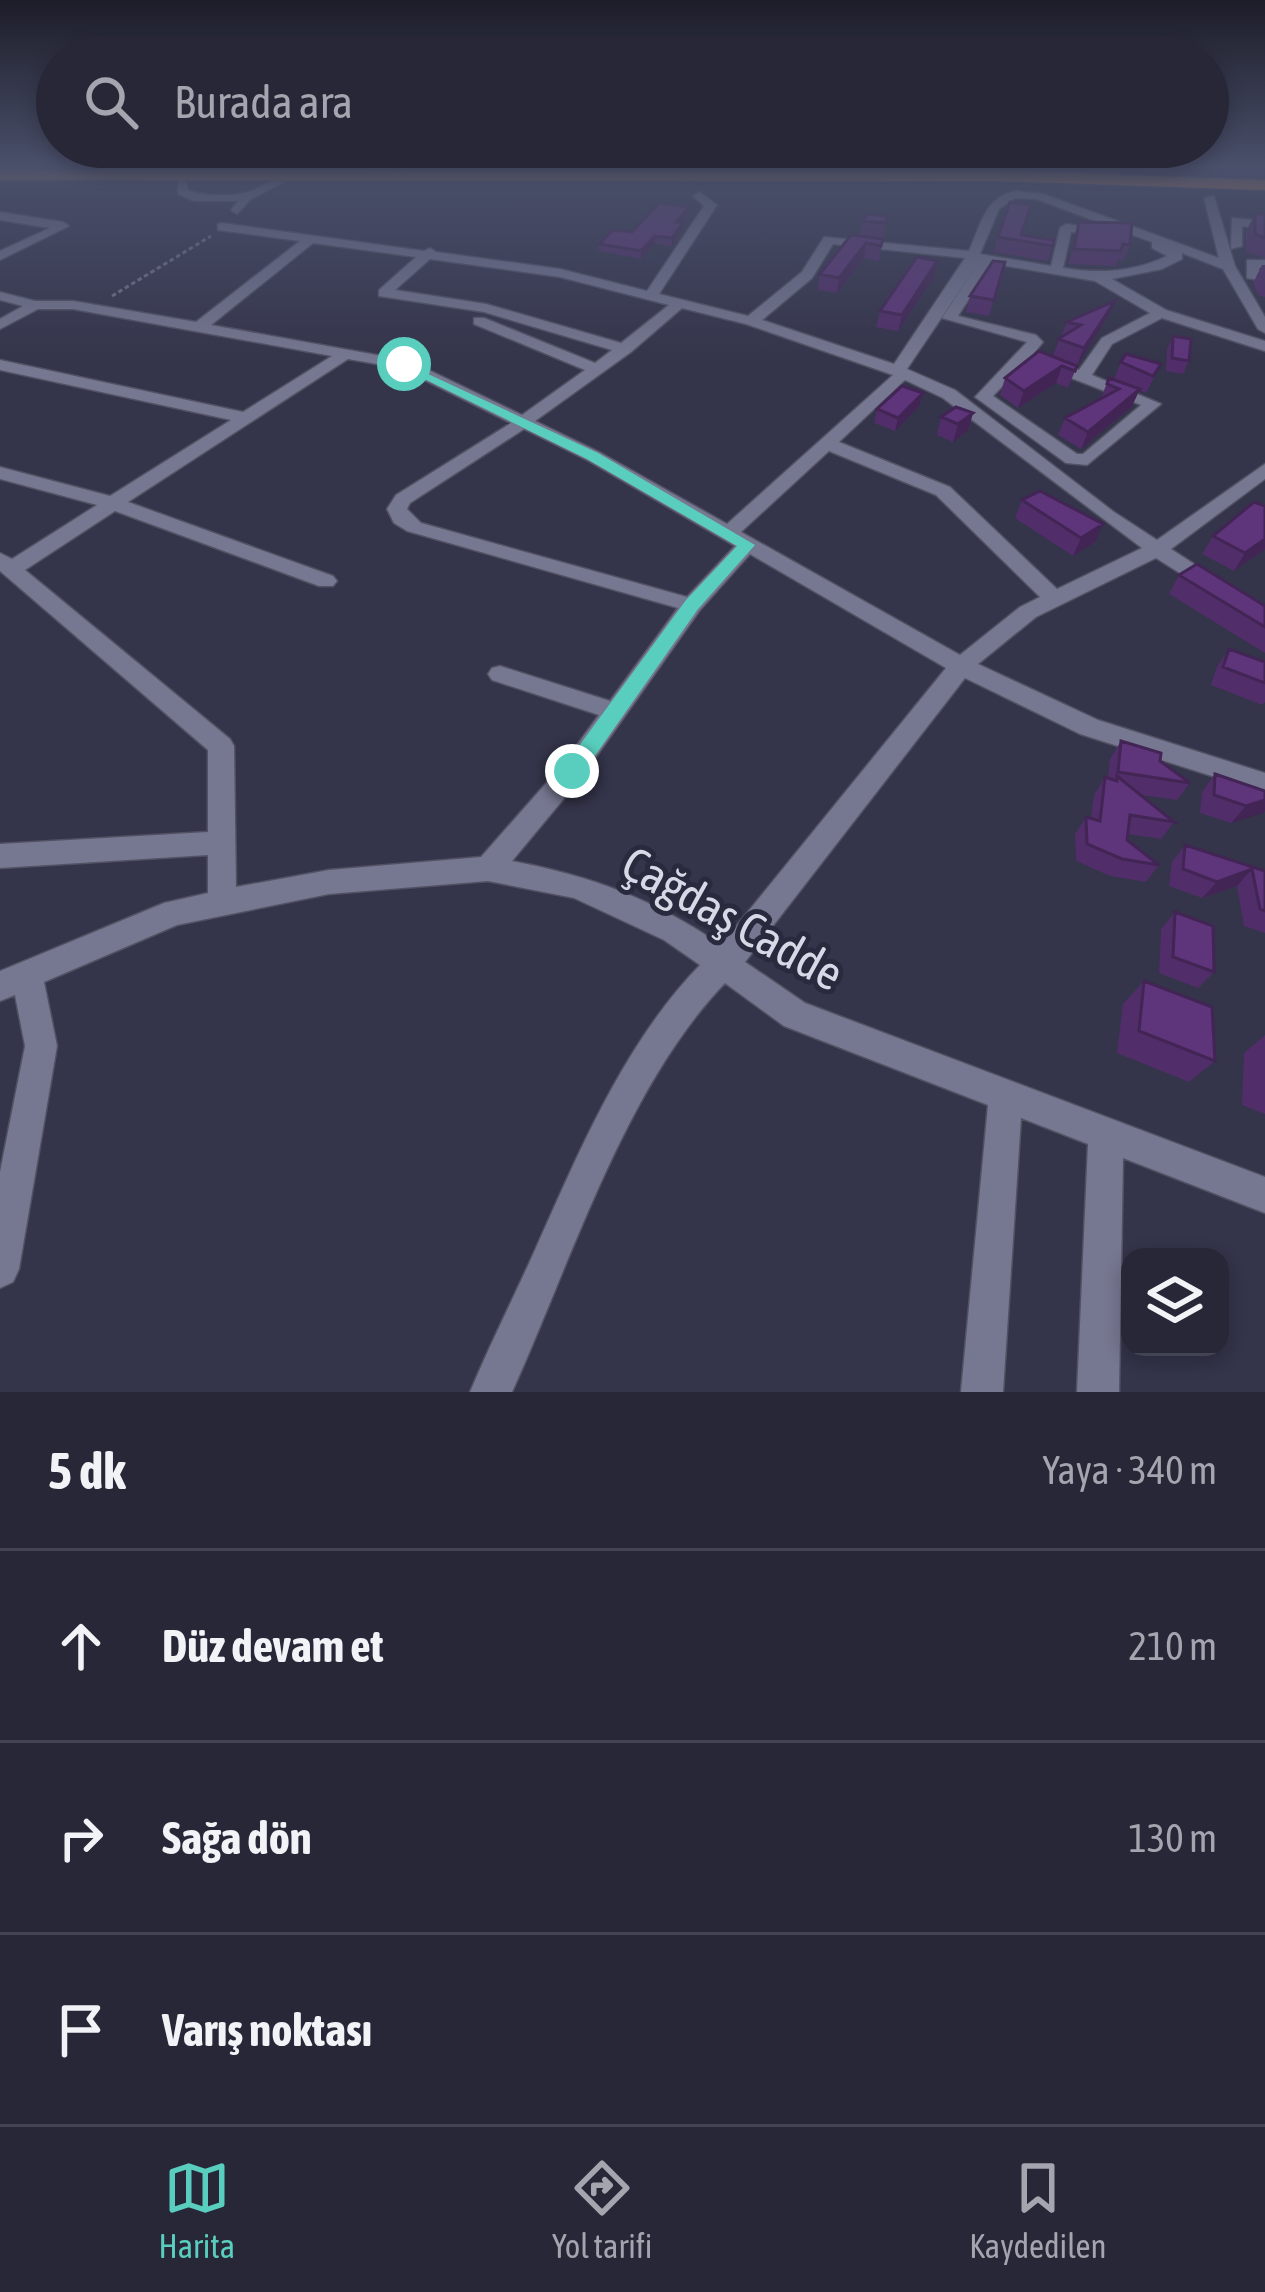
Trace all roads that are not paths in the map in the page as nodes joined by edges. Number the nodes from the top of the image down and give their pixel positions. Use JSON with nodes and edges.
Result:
{"nodes":[{"id":1,"x":48,"y":233,"type":"edge"},
{"id":2,"x":259,"y":233,"type":"edge"},
{"id":3,"x":692,"y":233,"type":"edge"},
{"id":4,"x":981,"y":233,"type":"edge"},
{"id":5,"x":1065,"y":233,"type":"edge"},
{"id":6,"x":1128,"y":233,"type":"edge"},
{"id":7,"x":1135,"y":233,"type":"edge"},
{"id":8,"x":1219,"y":233,"type":"edge"},
{"id":9,"x":1236,"y":233,"type":"edge"},
{"id":10,"x":308,"y":241,"type":"junction"},
{"id":11,"x":1236,"y":246,"type":"dead end"},
{"id":12,"x":430,"y":252,"type":"junction"},
{"id":13,"x":0,"y":256,"type":"edge"},
{"id":14,"x":973,"y":256,"type":"junction"},
{"id":15,"x":995,"y":260,"type":"junction"},
{"id":16,"x":1265,"y":264,"type":"edge"},
{"id":17,"x":1228,"y":266,"type":"junction"},
{"id":18,"x":1057,"y":268,"type":"junction"},
{"id":19,"x":1265,"y":277,"type":"edge"},
{"id":20,"x":1099,"y":278,"type":"junction"},
{"id":21,"x":652,"y":294,"type":"junction"},
{"id":22,"x":0,"y":296,"type":"edge"},
{"id":23,"x":681,"y":302,"type":"junction"},
{"id":24,"x":35,"y":305,"type":"junction"},
{"id":25,"x":1161,"y":313,"type":"junction"},
{"id":26,"x":1181,"y":320,"type":"junction"},
{"id":27,"x":479,"y":321,"type":"dead end"},
{"id":28,"x":751,"y":321,"type":"junction"},
{"id":29,"x":0,"y":325,"type":"edge"},
{"id":30,"x":199,"y":327,"type":"junction"},
{"id":31,"x":1265,"y":329,"type":"edge"},
{"id":32,"x":1265,"y":346,"type":"edge"},
{"id":33,"x":626,"y":349,"type":"junction"},
{"id":34,"x":1025,"y":355,"type":"junction"},
{"id":35,"x":342,"y":356,"type":"junction"},
{"id":36,"x":1109,"y":361,"type":"dead end"},
{"id":37,"x":0,"y":365,"type":"edge"},
{"id":38,"x":598,"y":370,"type":"junction"},
{"id":39,"x":901,"y":372,"type":"junction"},
{"id":40,"x":1084,"y":376,"type":"junction"},
{"id":41,"x":245,"y":418,"type":"junction"},
{"id":42,"x":524,"y":422,"type":"junction"},
{"id":43,"x":828,"y":444,"type":"junction"},
{"id":44,"x":1265,"y":470,"type":"edge"},
{"id":45,"x":0,"y":473,"type":"edge"},
{"id":46,"x":113,"y":503,"type":"junction"},
{"id":47,"x":737,"y":540,"type":"junction"},
{"id":48,"x":1157,"y":549,"type":"junction"},
{"id":49,"x":6,"y":565,"type":"edge"},
{"id":50,"x":326,"y":581,"type":"dead end"},
{"id":51,"x":1055,"y":600,"type":"junction"},
{"id":52,"x":692,"y":604,"type":"junction"},
{"id":53,"x":1265,"y":620,"type":"edge"},
{"id":54,"x":961,"y":666,"type":"junction"},
{"id":55,"x":500,"y":674,"type":"dead end"},
{"id":56,"x":617,"y":712,"type":"junction"},
{"id":57,"x":1265,"y":783,"type":"edge"},
{"id":58,"x":221,"y":844,"type":"junction"},
{"id":59,"x":0,"y":856,"type":"edge"},
{"id":60,"x":488,"y":869,"type":"junction"},
{"id":61,"x":222,"y":902,"type":"junction"},
{"id":62,"x":719,"y":962,"type":"junction"},
{"id":63,"x":13,"y":981,"type":"edge"},
{"id":64,"x":1006,"y":1100,"type":"junction"},
{"id":65,"x":1106,"y":1137,"type":"junction"},
{"id":66,"x":1265,"y":1196,"type":"edge"},
{"id":67,"x":0,"y":1270,"type":"edge"},
{"id":68,"x":490,"y":1392,"type":"edge"},
{"id":69,"x":982,"y":1392,"type":"edge"},
{"id":70,"x":1098,"y":1392,"type":"edge"}],
"edges":[{"from":1,"to":13,"type":"street"},
{"from":2,"to":10,"type":"street"},
{"from":3,"to":21,"type":"street"},
{"from":4,"to":14,"type":"street"},
{"from":5,"to":18,"type":"street"},
{"from":6,"to":20,"type":"street"},
{"from":7,"to":17,"type":"street"},
{"from":8,"to":17,"type":"street"},
{"from":9,"to":11,"type":"street"},
{"from":10,"to":12,"type":"street"},
{"from":10,"to":30,"type":"street"},
{"from":12,"to":21,"type":"street"},
{"from":12,"to":33,"type":"street"},
{"from":14,"to":15,"type":"street"},
{"from":14,"to":28,"type":"street"},
{"from":14,"to":39,"type":"street"},
{"from":15,"to":18,"type":"street"},
{"from":15,"to":34,"type":"street"},
{"from":16,"to":19,"type":"street"},
{"from":17,"to":31,"type":"street"},
{"from":18,"to":20,"type":"street"},
{"from":20,"to":25,"type":"street"},
{"from":21,"to":23,"type":"street"},
{"from":22,"to":24,"type":"street"},
{"from":23,"to":28,"type":"street"},
{"from":23,"to":33,"type":"street"},
{"from":24,"to":29,"type":"street"},
{"from":24,"to":30,"type":"street"},
{"from":25,"to":26,"type":"street"},
{"from":25,"to":40,"type":"street"},
{"from":26,"to":32,"type":"street"},
{"from":26,"to":36,"type":"street"},
{"from":27,"to":38,"type":"street"},
{"from":28,"to":39,"type":"street"},
{"from":30,"to":35,"type":"street"},
{"from":33,"to":38,"type":"street"},
{"from":34,"to":40,"type":"street"},
{"from":34,"to":40,"type":"street"},
{"from":35,"to":41,"type":"street"},
{"from":35,"to":42,"type":"street"},
{"from":37,"to":41,"type":"street"},
{"from":38,"to":42,"type":"street"},
{"from":39,"to":43,"type":"street"},
{"from":39,"to":48,"type":"street"},
{"from":41,"to":46,"type":"street"},
{"from":42,"to":47,"type":"street"},
{"from":42,"to":52,"type":"street"},
{"from":43,"to":47,"type":"street"},
{"from":43,"to":51,"type":"street"},
{"from":44,"to":48,"type":"street"},
{"from":45,"to":46,"type":"street"},
{"from":46,"to":49,"type":"street"},
{"from":46,"to":50,"type":"street"},
{"from":47,"to":52,"type":"street"},
{"from":47,"to":54,"type":"street"},
{"from":48,"to":51,"type":"street"},
{"from":48,"to":53,"type":"street"},
{"from":49,"to":58,"type":"street"},
{"from":51,"to":54,"type":"street"},
{"from":52,"to":56,"type":"street"},
{"from":54,"to":57,"type":"street"},
{"from":54,"to":62,"type":"street"},
{"from":55,"to":56,"type":"street"},
{"from":56,"to":60,"type":"street"},
{"from":58,"to":59,"type":"street"},
{"from":58,"to":61,"type":"street"},
{"from":60,"to":61,"type":"street","name":"Çağdaş Cadde"},
{"from":60,"to":62,"type":"street","name":"Çağdaş Cadde"},
{"from":61,"to":63,"type":"street","name":"Çağdaş Cadde"},
{"from":62,"to":64,"type":"street","name":"Çağdaş Cadde"},
{"from":62,"to":68,"type":"street"},
{"from":63,"to":67,"type":"street"},
{"from":64,"to":65,"type":"street","name":"Çağdaş Cadde"},
{"from":64,"to":69,"type":"street"},
{"from":65,"to":66,"type":"street","name":"Çağdaş Cadde"},
{"from":65,"to":70,"type":"street"}]}
